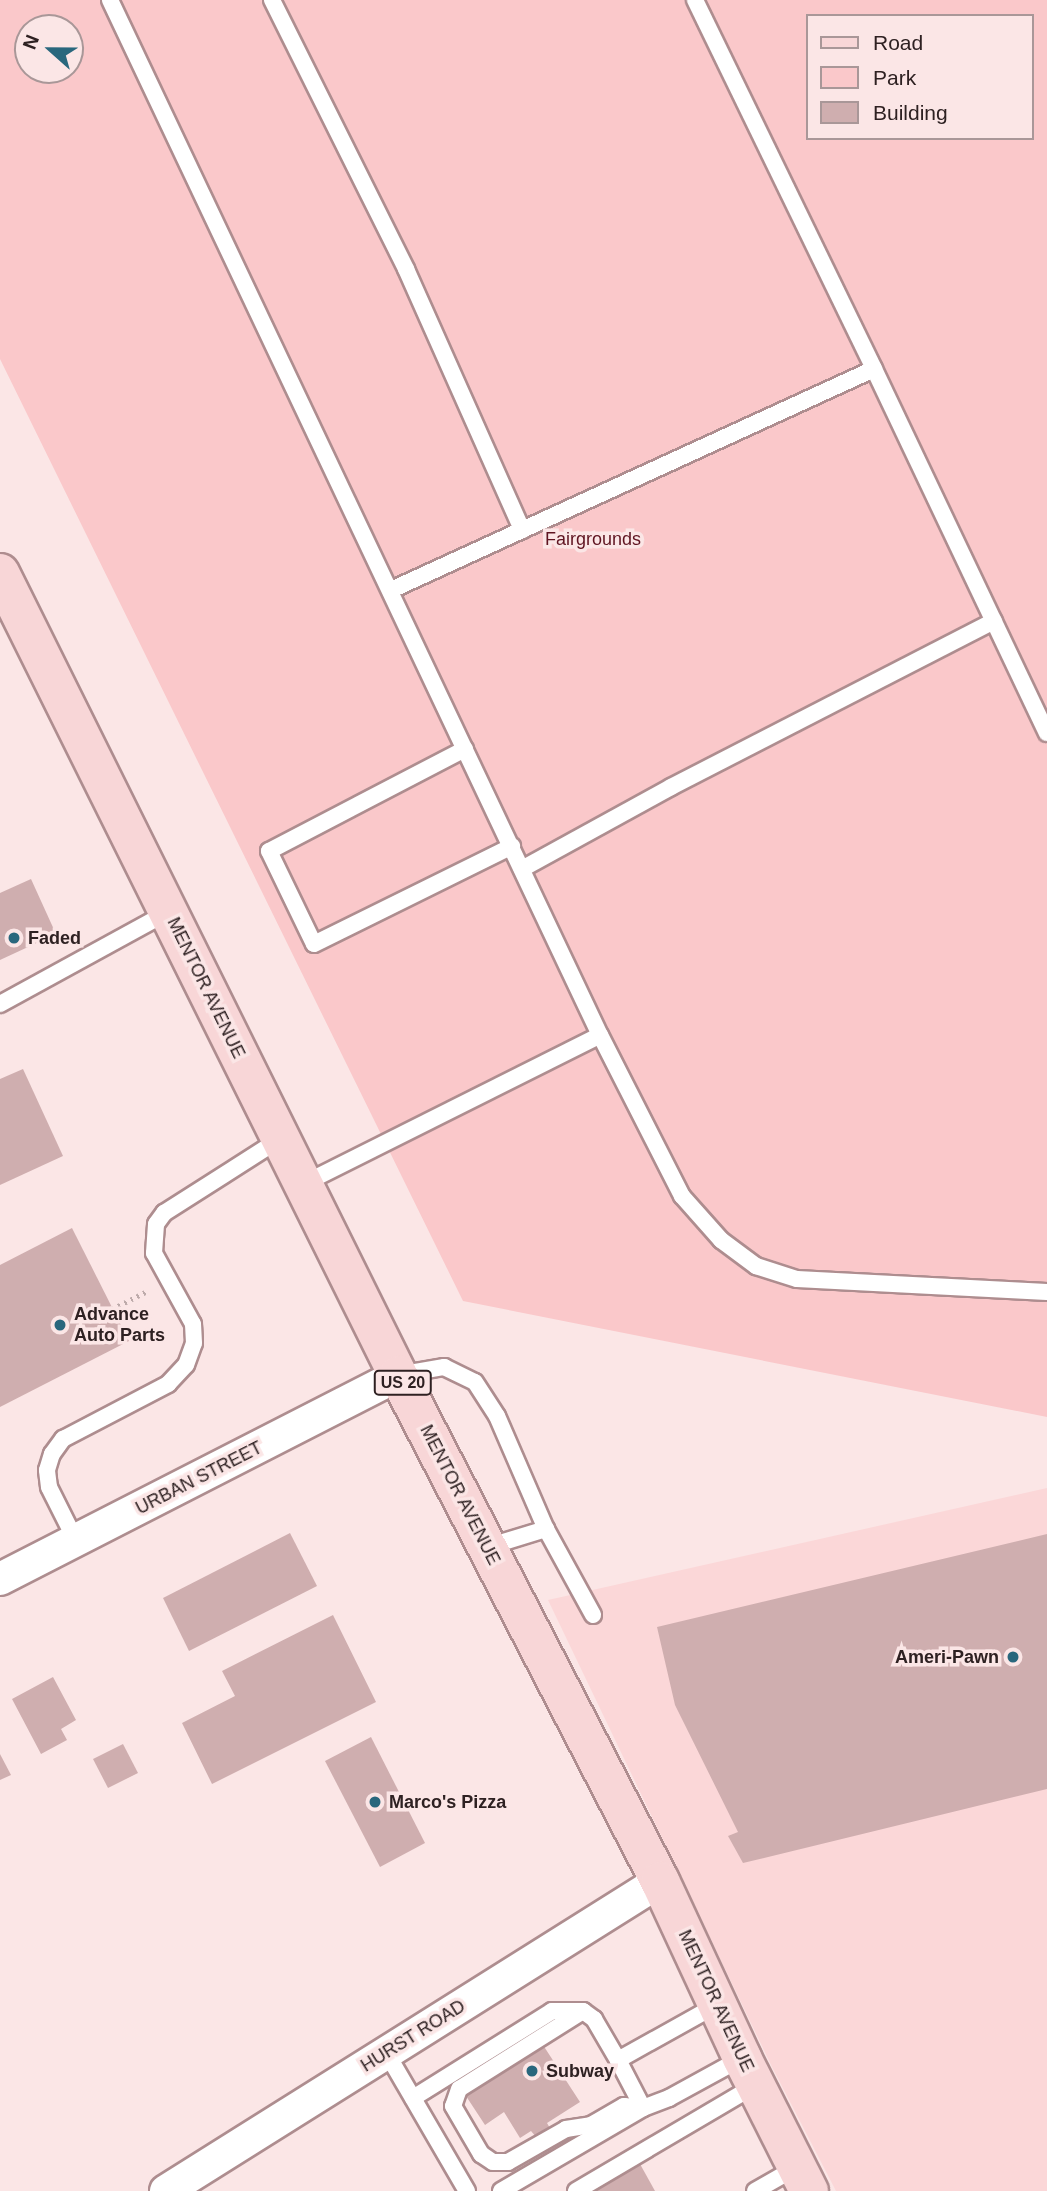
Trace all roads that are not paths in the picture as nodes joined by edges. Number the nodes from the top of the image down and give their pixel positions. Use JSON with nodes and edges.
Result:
{"nodes":[{"id":1,"x":110,"y":0,"type":"edge"},
{"id":2,"x":272,"y":0,"type":"edge"},
{"id":3,"x":695,"y":0,"type":"edge"},
{"id":4,"x":874,"y":369,"type":"junction"},
{"id":5,"x":522,"y":530,"type":"junction"},
{"id":6,"x":0,"y":573,"type":"edge"},
{"id":7,"x":391,"y":590,"type":"junction"},
{"id":8,"x":994,"y":621,"type":"junction"},
{"id":9,"x":1047,"y":733,"type":"edge"},
{"id":10,"x":465,"y":749,"type":"junction"},
{"id":11,"x":512,"y":846,"type":"junction"},
{"id":12,"x":522,"y":869,"type":"junction"},
{"id":13,"x":168,"y":912,"type":"junction"},
{"id":14,"x":0,"y":1003,"type":"edge"},
{"id":15,"x":600,"y":1035,"type":"junction"},
{"id":16,"x":280,"y":1139,"type":"junction"},
{"id":17,"x":303,"y":1184,"type":"junction"},
{"id":18,"x":1047,"y":1292,"type":"edge"},
{"id":19,"x":398,"y":1375,"type":"junction"},
{"id":20,"x":546,"y":1529,"type":"junction"},
{"id":21,"x":76,"y":1541,"type":"junction"},
{"id":22,"x":487,"y":1547,"type":"junction"},
{"id":23,"x":0,"y":1579,"type":"edge"},
{"id":24,"x":593,"y":1615,"type":"dead end"},
{"id":25,"x":660,"y":1881,"type":"junction"},
{"id":26,"x":718,"y":2004,"type":"junction"},
{"id":27,"x":583,"y":2011,"type":"junction"},
{"id":28,"x":386,"y":2052,"type":"junction"},
{"id":29,"x":618,"y":2060,"type":"junction"},
{"id":30,"x":749,"y":2071,"type":"junction"},
{"id":31,"x":413,"y":2098,"type":"junction"},
{"id":32,"x":643,"y":2108,"type":"junction"},
{"id":33,"x":803,"y":2179,"type":"edge"},
{"id":34,"x":166,"y":2191,"type":"edge"},
{"id":35,"x":467,"y":2191,"type":"edge"},
{"id":36,"x":501,"y":2191,"type":"edge"},
{"id":37,"x":576,"y":2191,"type":"edge"},
{"id":38,"x":755,"y":2191,"type":"edge"}],
"edges":[{"from":1,"to":7,"type":"lane"},
{"from":2,"to":5,"type":"lane"},
{"from":3,"to":4,"type":"lane"},
{"from":4,"to":5,"type":"lane"},
{"from":4,"to":8,"type":"lane"},
{"from":5,"to":7,"type":"lane"},
{"from":6,"to":13,"type":"main road","name":"MENTOR AVENUE","number":"US 20"},
{"from":7,"to":10,"type":"lane"},
{"from":8,"to":9,"type":"lane"},
{"from":8,"to":12,"type":"lane"},
{"from":10,"to":11,"type":"lane"},
{"from":10,"to":11,"type":"lane"},
{"from":11,"to":12,"type":"lane"},
{"from":12,"to":15,"type":"lane"},
{"from":13,"to":14,"type":"lane"},
{"from":13,"to":16,"type":"main road","name":"MENTOR AVENUE","number":"US 20"},
{"from":15,"to":17,"type":"lane"},
{"from":15,"to":18,"type":"lane"},
{"from":16,"to":17,"type":"main road","name":"MENTOR AVENUE","number":"US 20"},
{"from":16,"to":21,"type":"lane"},
{"from":17,"to":19,"type":"main road","name":"MENTOR AVENUE","number":"US 20"},
{"from":19,"to":20,"type":"lane"},
{"from":19,"to":21,"type":"street","name":"URBAN STREET"},
{"from":19,"to":22,"type":"main road","name":"MENTOR AVENUE","number":"US 20"},
{"from":20,"to":22,"type":"lane"},
{"from":20,"to":24,"type":"lane"},
{"from":21,"to":23,"type":"street","name":"URBAN STREET"},
{"from":22,"to":25,"type":"main road","name":"MENTOR AVENUE","number":"US 20"},
{"from":25,"to":26,"type":"main road","name":"MENTOR AVENUE","number":"US 20"},
{"from":25,"to":28,"type":"street","name":"HURST ROAD"},
{"from":26,"to":29,"type":"lane"},
{"from":26,"to":30,"type":"main road","name":"MENTOR AVENUE","number":"US 20"},
{"from":27,"to":29,"type":"lane"},
{"from":27,"to":31,"type":"lane"},
{"from":27,"to":32,"type":"lane"},
{"from":28,"to":31,"type":"lane"},
{"from":28,"to":34,"type":"street","name":"HURST ROAD"},
{"from":29,"to":32,"type":"lane"},
{"from":30,"to":32,"type":"lane"},
{"from":30,"to":33,"type":"main road","name":"MENTOR AVENUE","number":"US 20"},
{"from":30,"to":37,"type":"lane"},
{"from":31,"to":35,"type":"lane"},
{"from":32,"to":36,"type":"lane"},
{"from":33,"to":38,"type":"lane"}]}
